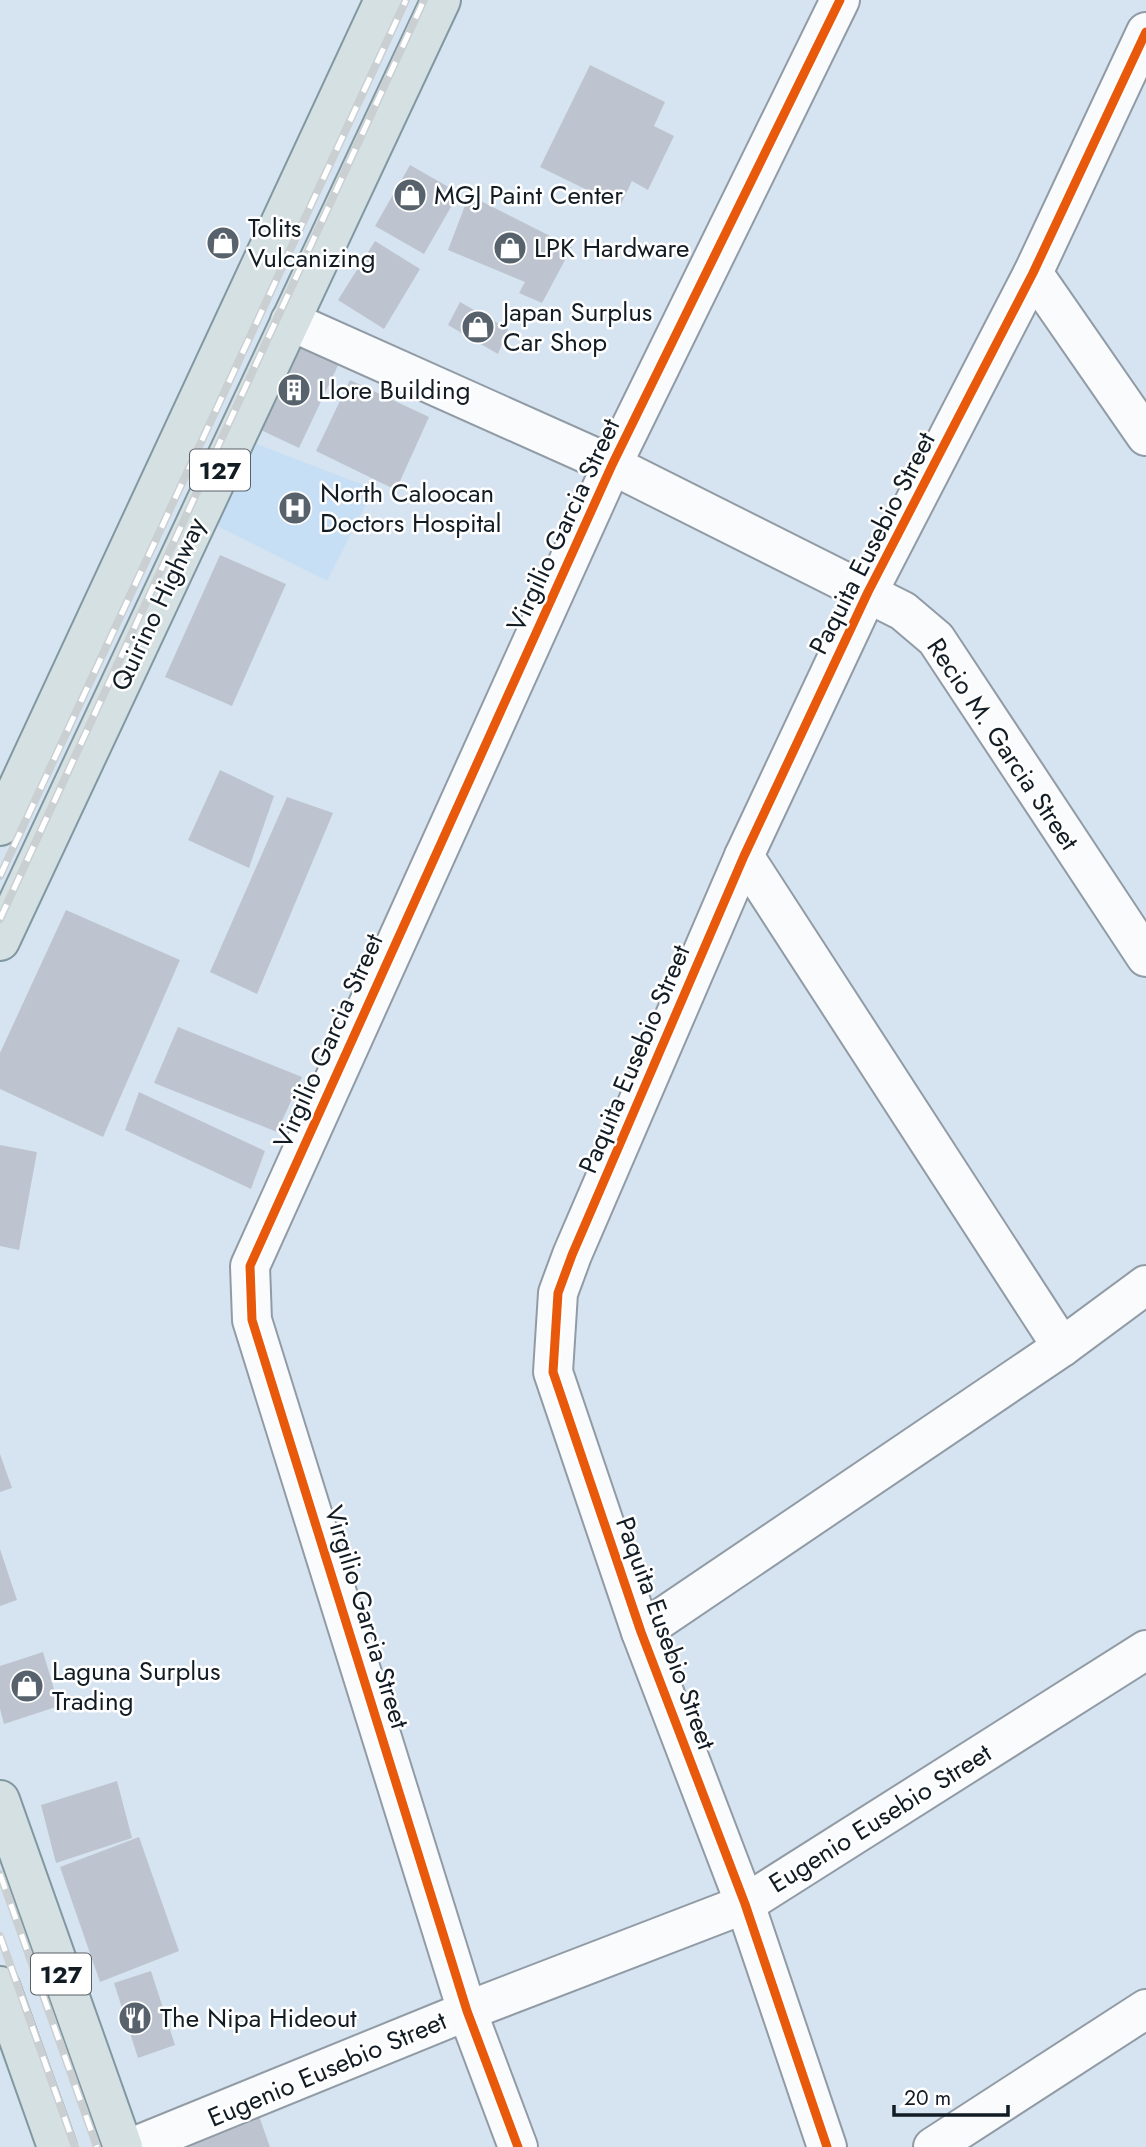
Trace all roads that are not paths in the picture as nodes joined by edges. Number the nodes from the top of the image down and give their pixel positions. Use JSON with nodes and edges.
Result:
{"nodes":[{"id":1,"x":384,"y":0,"type":"edge"},
{"id":2,"x":441,"y":0,"type":"edge"},
{"id":3,"x":841,"y":0,"type":"edge"},
{"id":4,"x":1146,"y":32,"type":"edge"},
{"id":5,"x":1033,"y":273,"type":"junction"},
{"id":6,"x":290,"y":321,"type":"junction"},
{"id":7,"x":1146,"y":436,"type":"edge"},
{"id":8,"x":612,"y":466,"type":"junction"},
{"id":9,"x":868,"y":592,"type":"junction"},
{"id":10,"x":0,"y":826,"type":"edge"},
{"id":11,"x":744,"y":856,"type":"junction"},
{"id":12,"x":0,"y":941,"type":"edge"},
{"id":13,"x":1146,"y":957,"type":"edge"},
{"id":14,"x":1146,"y":1285,"type":"edge"},
{"id":15,"x":1062,"y":1347,"type":"junction"},
{"id":16,"x":640,"y":1632,"type":"junction"},
{"id":17,"x":1146,"y":1650,"type":"edge"},
{"id":18,"x":0,"y":1800,"type":"edge"},
{"id":19,"x":745,"y":1904,"type":"junction"},
{"id":20,"x":0,"y":1986,"type":"edge"},
{"id":21,"x":1146,"y":2009,"type":"edge"},
{"id":22,"x":467,"y":2011,"type":"junction"},
{"id":23,"x":57,"y":2147,"type":"edge"},
{"id":24,"x":122,"y":2147,"type":"edge"},
{"id":25,"x":133,"y":2147,"type":"edge"},
{"id":26,"x":518,"y":2147,"type":"edge"},
{"id":27,"x":827,"y":2147,"type":"edge"},
{"id":28,"x":933,"y":2147,"type":"edge"}],
"edges":[{"from":1,"to":10,"type":"main road","name":"Quirino Highway","number":"127"},
{"from":2,"to":6,"type":"main road","name":"Quirino Highway","number":"127"},
{"from":3,"to":8,"type":"street","name":"Virgilio Garcia Street"},
{"from":4,"to":5,"type":"street","name":"Paquita Eusebio Street"},
{"from":5,"to":7,"type":"street"},
{"from":5,"to":9,"type":"street","name":"Paquita Eusebio Street"},
{"from":6,"to":8,"type":"street","name":"Recio M. Garcia Street"},
{"from":6,"to":12,"type":"main road","name":"Quirino Highway","number":"127"},
{"from":8,"to":9,"type":"street","name":"Recio M. Garcia Street"},
{"from":8,"to":22,"type":"street","name":"Virgilio Garcia Street"},
{"from":9,"to":11,"type":"street","name":"Paquita Eusebio Street"},
{"from":9,"to":13,"type":"street","name":"Recio M. Garcia Street"},
{"from":11,"to":15,"type":"street"},
{"from":11,"to":16,"type":"street","name":"Paquita Eusebio Street"},
{"from":14,"to":15,"type":"street"},
{"from":15,"to":16,"type":"street"},
{"from":16,"to":19,"type":"street","name":"Paquita Eusebio Street"},
{"from":17,"to":19,"type":"street","name":"Eugenio Eusebio Street"},
{"from":18,"to":24,"type":"main road","number":"127"},
{"from":19,"to":22,"type":"street","name":"Eugenio Eusebio Street"},
{"from":19,"to":27,"type":"street","name":"Paquita Eusebio Street"},
{"from":20,"to":23,"type":"main road","number":"127"},
{"from":21,"to":28,"type":"street"},
{"from":22,"to":25,"type":"street","name":"Eugenio Eusebio Street"},
{"from":22,"to":26,"type":"street","name":"Virgilio Garcia Street"}]}
